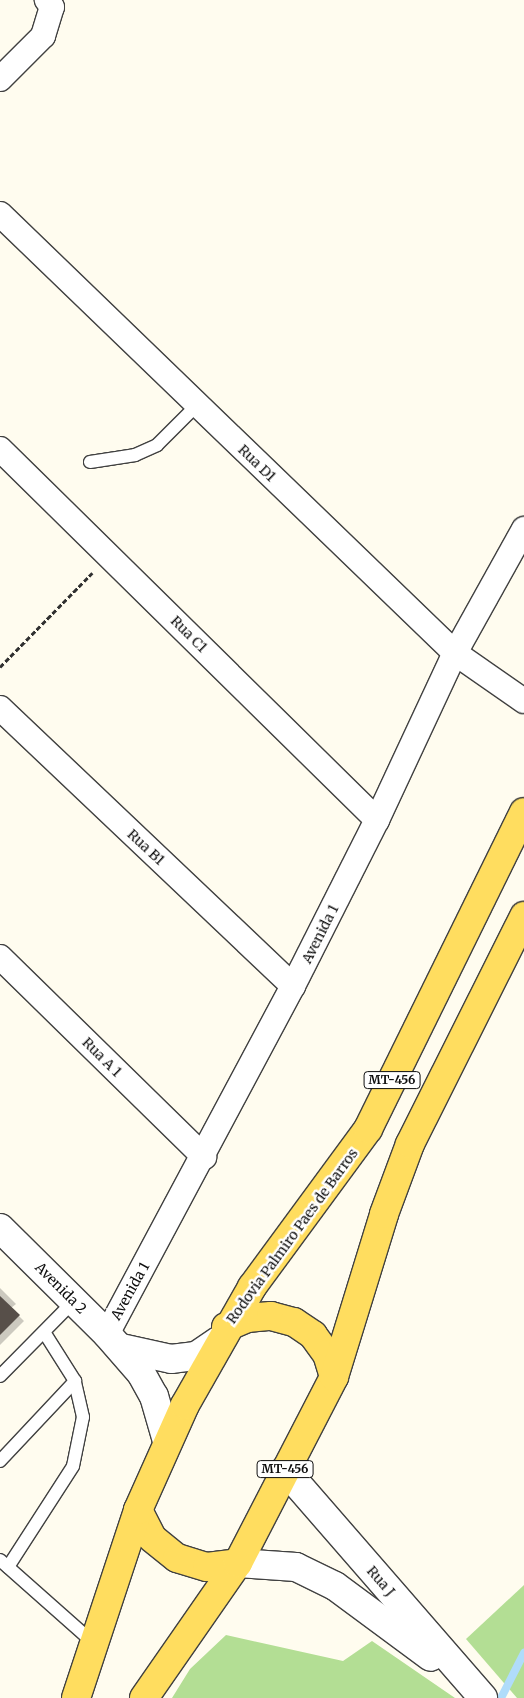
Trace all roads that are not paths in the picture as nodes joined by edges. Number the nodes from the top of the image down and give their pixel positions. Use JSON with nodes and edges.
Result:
{"nodes":[{"id":1,"x":47,"y":0,"type":"edge"},
{"id":2,"x":0,"y":79,"type":"edge"},
{"id":3,"x":0,"y":214,"type":"edge"},
{"id":4,"x":197,"y":405,"type":"junction"},
{"id":5,"x":0,"y":450,"type":"edge"},
{"id":6,"x":90,"y":462,"type":"dead end"},
{"id":7,"x":524,"y":529,"type":"edge"},
{"id":8,"x":455,"y":653,"type":"junction"},
{"id":9,"x":524,"y":701,"type":"edge"},
{"id":10,"x":0,"y":708,"type":"edge"},
{"id":11,"x":524,"y":812,"type":"edge"},
{"id":12,"x":377,"y":820,"type":"junction"},
{"id":13,"x":524,"y":916,"type":"edge"},
{"id":14,"x":0,"y":957,"type":"edge"},
{"id":15,"x":293,"y":986,"type":"junction"},
{"id":16,"x":204,"y":1157,"type":"junction"},
{"id":17,"x":0,"y":1228,"type":"edge"},
{"id":18,"x":74,"y":1301,"type":"junction"},
{"id":19,"x":44,"y":1332,"type":"junction"},
{"id":20,"x":222,"y":1334,"type":"junction"},
{"id":21,"x":114,"y":1341,"type":"junction"},
{"id":22,"x":0,"y":1376,"type":"edge"},
{"id":23,"x":334,"y":1377,"type":"junction"},
{"id":24,"x":75,"y":1381,"type":"junction"},
{"id":25,"x":167,"y":1441,"type":"junction"},
{"id":26,"x":0,"y":1462,"type":"edge"},
{"id":27,"x":285,"y":1470,"type":"junction"},
{"id":28,"x":138,"y":1510,"type":"junction"},
{"id":29,"x":4,"y":1563,"type":"edge"},
{"id":30,"x":238,"y":1563,"type":"junction"},
{"id":31,"x":95,"y":1644,"type":"junction"},
{"id":32,"x":480,"y":1695,"type":"edge"},
{"id":33,"x":76,"y":1698,"type":"edge"},
{"id":34,"x":144,"y":1698,"type":"edge"}],
"edges":[{"from":1,"to":2,"type":"street"},
{"from":3,"to":4,"type":"street","name":"Rua D1"},
{"from":4,"to":6,"type":"lane"},
{"from":4,"to":8,"type":"street","name":"Rua D1"},
{"from":5,"to":12,"type":"street","name":"Rua C1"},
{"from":7,"to":8,"type":"street","name":"Avenida 1"},
{"from":8,"to":9,"type":"street","name":"Rua D1"},
{"from":8,"to":12,"type":"street","name":"Avenida 1"},
{"from":10,"to":15,"type":"street","name":"Rua B1"},
{"from":11,"to":20,"type":"main road","name":"Rodovia Palmiro Paes de Barros","number":"MT-456"},
{"from":12,"to":15,"type":"street","name":"Avenida 1"},
{"from":13,"to":23,"type":"main road","number":"MT-456"},
{"from":14,"to":16,"type":"street","name":"Rua A 1"},
{"from":15,"to":16,"type":"street","name":"Avenida 1"},
{"from":16,"to":21,"type":"street","name":"Avenida 1"},
{"from":17,"to":18,"type":"street","name":"Avenida 2"},
{"from":18,"to":19,"type":"lane"},
{"from":18,"to":21,"type":"street","name":"Avenida 2"},
{"from":19,"to":22,"type":"lane"},
{"from":19,"to":24,"type":"lane"},
{"from":20,"to":21,"type":"street"},
{"from":20,"to":23,"type":"main road"},
{"from":20,"to":25,"type":"main road","name":"Rodovia Palmiro Paes de Barros","number":"MT-456"},
{"from":21,"to":25,"type":"street","name":"Avenida 2"},
{"from":23,"to":27,"type":"main road","number":"MT-456"},
{"from":24,"to":26,"type":"lane"},
{"from":24,"to":29,"type":"lane"},
{"from":25,"to":28,"type":"main road","name":"Rodovia Palmiro Paes de Barros","number":"MT-456"},
{"from":27,"to":30,"type":"main road","number":"MT-456"},
{"from":27,"to":32,"type":"street","name":"Rua J"},
{"from":28,"to":30,"type":"main road"},
{"from":28,"to":31,"type":"main road","name":"Rodovia Palmiro Paes de Barros","number":"MT-456"},
{"from":29,"to":31,"type":"lane"},
{"from":30,"to":32,"type":"street","name":"Rua J"},
{"from":30,"to":34,"type":"main road","number":"MT-456"},
{"from":31,"to":33,"type":"main road","name":"Rodovia Palmiro Paes de Barros","number":"MT-456"}]}
